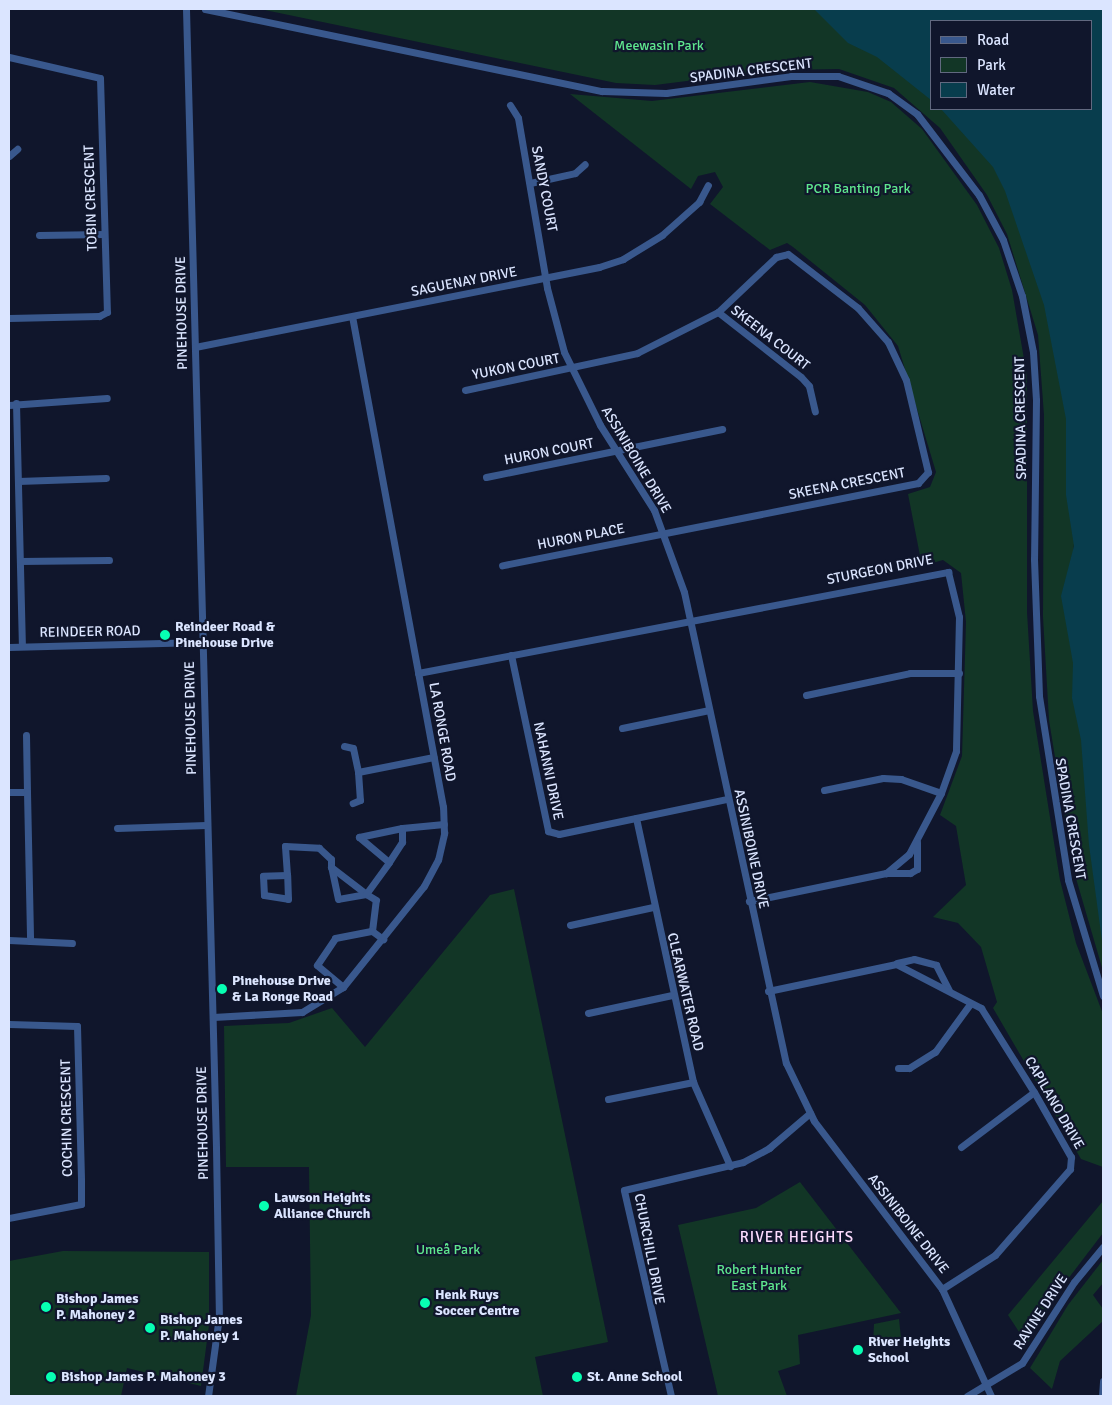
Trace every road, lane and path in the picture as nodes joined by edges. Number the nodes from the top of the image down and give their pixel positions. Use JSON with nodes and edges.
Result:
{"nodes":[{"id":1,"x":186,"y":9,"type":"edge"},
{"id":2,"x":205,"y":9,"type":"edge"},
{"id":3,"x":9,"y":58,"type":"edge"},
{"id":4,"x":510,"y":105,"type":"dead end"},
{"id":5,"x":17,"y":149,"type":"dead end"},
{"id":6,"x":9,"y":156,"type":"edge"},
{"id":7,"x":585,"y":164,"type":"dead end"},
{"id":8,"x":530,"y":183,"type":"junction"},
{"id":9,"x":708,"y":185,"type":"dead end"},
{"id":10,"x":104,"y":234,"type":"junction"},
{"id":11,"x":39,"y":235,"type":"dead end"},
{"id":12,"x":546,"y":279,"type":"junction"},
{"id":13,"x":718,"y":312,"type":"junction"},
{"id":14,"x":352,"y":317,"type":"junction"},
{"id":15,"x":9,"y":318,"type":"edge"},
{"id":16,"x":195,"y":347,"type":"junction"},
{"id":17,"x":571,"y":369,"type":"junction"},
{"id":18,"x":466,"y":390,"type":"dead end"},
{"id":19,"x":107,"y":398,"type":"dead end"},
{"id":20,"x":12,"y":404,"type":"edge"},
{"id":21,"x":815,"y":411,"type":"dead end"},
{"id":22,"x":722,"y":430,"type":"dead end"},
{"id":23,"x":618,"y":451,"type":"junction"},
{"id":24,"x":486,"y":476,"type":"dead end"},
{"id":25,"x":106,"y":478,"type":"dead end"},
{"id":26,"x":18,"y":481,"type":"junction"},
{"id":27,"x":665,"y":533,"type":"junction"},
{"id":28,"x":109,"y":560,"type":"dead end"},
{"id":29,"x":20,"y":561,"type":"junction"},
{"id":30,"x":502,"y":565,"type":"dead end"},
{"id":31,"x":690,"y":620,"type":"junction"},
{"id":32,"x":201,"y":642,"type":"junction"},
{"id":33,"x":22,"y":646,"type":"junction"},
{"id":34,"x":9,"y":647,"type":"edge"},
{"id":35,"x":511,"y":655,"type":"junction"},
{"id":36,"x":418,"y":673,"type":"junction"},
{"id":37,"x":959,"y":673,"type":"junction"},
{"id":38,"x":806,"y":695,"type":"dead end"},
{"id":39,"x":708,"y":710,"type":"junction"},
{"id":40,"x":622,"y":728,"type":"dead end"},
{"id":41,"x":26,"y":735,"type":"dead end"},
{"id":42,"x":344,"y":746,"type":"dead end"},
{"id":43,"x":434,"y":757,"type":"junction"},
{"id":44,"x":358,"y":772,"type":"junction"},
{"id":45,"x":824,"y":790,"type":"dead end"},
{"id":46,"x":9,"y":792,"type":"edge"},
{"id":47,"x":27,"y":792,"type":"junction"},
{"id":48,"x":942,"y":792,"type":"junction"},
{"id":49,"x":727,"y":799,"type":"junction"},
{"id":50,"x":354,"y":803,"type":"dead end"},
{"id":51,"x":636,"y":818,"type":"junction"},
{"id":52,"x":444,"y":824,"type":"junction"},
{"id":53,"x":206,"y":825,"type":"junction"},
{"id":54,"x":117,"y":828,"type":"dead end"},
{"id":55,"x":402,"y":828,"type":"junction"},
{"id":56,"x":917,"y":841,"type":"junction"},
{"id":57,"x":389,"y":862,"type":"junction"},
{"id":58,"x":331,"y":867,"type":"junction"},
{"id":59,"x":886,"y":873,"type":"junction"},
{"id":60,"x":286,"y":875,"type":"junction"},
{"id":61,"x":366,"y":894,"type":"junction"},
{"id":62,"x":749,"y":901,"type":"junction"},
{"id":63,"x":653,"y":907,"type":"junction"},
{"id":64,"x":570,"y":925,"type":"dead end"},
{"id":65,"x":372,"y":931,"type":"junction"},
{"id":66,"x":383,"y":939,"type":"junction"},
{"id":67,"x":9,"y":940,"type":"edge"},
{"id":68,"x":30,"y":941,"type":"junction"},
{"id":69,"x":72,"y":943,"type":"dead end"},
{"id":70,"x":896,"y":964,"type":"junction"},
{"id":71,"x":343,"y":987,"type":"junction"},
{"id":72,"x":949,"y":990,"type":"junction"},
{"id":73,"x":768,"y":991,"type":"junction"},
{"id":74,"x":672,"y":995,"type":"junction"},
{"id":75,"x":1103,"y":996,"type":"edge"},
{"id":76,"x":970,"y":1004,"type":"junction"},
{"id":77,"x":588,"y":1013,"type":"dead end"},
{"id":78,"x":213,"y":1017,"type":"junction"},
{"id":79,"x":9,"y":1024,"type":"edge"},
{"id":80,"x":898,"y":1068,"type":"dead end"},
{"id":81,"x":693,"y":1082,"type":"junction"},
{"id":82,"x":1034,"y":1092,"type":"junction"},
{"id":83,"x":608,"y":1099,"type":"dead end"},
{"id":84,"x":810,"y":1113,"type":"junction"},
{"id":85,"x":962,"y":1147,"type":"dead end"},
{"id":86,"x":730,"y":1166,"type":"junction"},
{"id":87,"x":9,"y":1218,"type":"edge"},
{"id":88,"x":1103,"y":1247,"type":"edge"},
{"id":89,"x":942,"y":1289,"type":"junction"},
{"id":90,"x":1103,"y":1381,"type":"edge"},
{"id":91,"x":988,"y":1386,"type":"junction"},
{"id":92,"x":208,"y":1396,"type":"edge"},
{"id":93,"x":670,"y":1396,"type":"edge"},
{"id":94,"x":966,"y":1396,"type":"edge"},
{"id":95,"x":992,"y":1396,"type":"edge"},
{"id":96,"x":1102,"y":1396,"type":"edge"}],
"edges":[{"from":1,"to":16,"type":"street","name":"PINEHOUSE DRIVE"},
{"from":2,"to":75,"type":"street","name":"SPADINA CRESCENT"},
{"from":3,"to":10,"type":"street","name":"TOBIN CRESCENT"},
{"from":4,"to":8,"type":"street","name":"SANDY COURT"},
{"from":5,"to":6,"type":"street"},
{"from":7,"to":8,"type":"street"},
{"from":8,"to":12,"type":"street","name":"SANDY COURT"},
{"from":9,"to":12,"type":"street","name":"SAGUENAY DRIVE"},
{"from":10,"to":11,"type":"street"},
{"from":10,"to":15,"type":"street","name":"TOBIN CRESCENT"},
{"from":12,"to":14,"type":"street","name":"SAGUENAY DRIVE"},
{"from":12,"to":17,"type":"street","name":"ASSINIBOINE DRIVE"},
{"from":13,"to":17,"type":"street","name":"SKEENA CRESCENT"},
{"from":13,"to":21,"type":"street","name":"SKEENA COURT"},
{"from":13,"to":27,"type":"street","name":"SKEENA CRESCENT"},
{"from":14,"to":16,"type":"street","name":"SAGUENAY DRIVE"},
{"from":14,"to":36,"type":"street","name":"LA RONGE ROAD"},
{"from":16,"to":32,"type":"street","name":"PINEHOUSE DRIVE"},
{"from":17,"to":18,"type":"street","name":"YUKON COURT"},
{"from":17,"to":23,"type":"street","name":"ASSINIBOINE DRIVE"},
{"from":19,"to":20,"type":"street"},
{"from":20,"to":26,"type":"street"},
{"from":22,"to":23,"type":"street","name":"HURON COURT"},
{"from":23,"to":24,"type":"street","name":"HURON COURT"},
{"from":23,"to":27,"type":"street","name":"ASSINIBOINE DRIVE"},
{"from":25,"to":26,"type":"street"},
{"from":26,"to":29,"type":"street"},
{"from":27,"to":30,"type":"street","name":"HURON PLACE"},
{"from":27,"to":31,"type":"street","name":"ASSINIBOINE DRIVE"},
{"from":28,"to":29,"type":"street"},
{"from":29,"to":33,"type":"street"},
{"from":31,"to":35,"type":"street"},
{"from":31,"to":37,"type":"street","name":"STURGEON DRIVE"},
{"from":31,"to":39,"type":"street","name":"ASSINIBOINE DRIVE"},
{"from":32,"to":33,"type":"street","name":"REINDEER ROAD"},
{"from":32,"to":53,"type":"street","name":"PINEHOUSE DRIVE"},
{"from":33,"to":34,"type":"street","name":"REINDEER ROAD"},
{"from":35,"to":36,"type":"street"},
{"from":35,"to":51,"type":"street","name":"NAHANNI DRIVE"},
{"from":36,"to":43,"type":"street","name":"LA RONGE ROAD"},
{"from":37,"to":38,"type":"street"},
{"from":37,"to":48,"type":"street","name":"STURGEON DRIVE"},
{"from":39,"to":40,"type":"street"},
{"from":39,"to":49,"type":"street","name":"ASSINIBOINE DRIVE"},
{"from":41,"to":47,"type":"street"},
{"from":42,"to":44,"type":"street"},
{"from":43,"to":44,"type":"street"},
{"from":43,"to":52,"type":"street","name":"LA RONGE ROAD"},
{"from":44,"to":50,"type":"street"},
{"from":45,"to":48,"type":"street"},
{"from":46,"to":47,"type":"street"},
{"from":47,"to":68,"type":"street"},
{"from":48,"to":56,"type":"street","name":"STURGEON DRIVE"},
{"from":49,"to":51,"type":"street","name":"NAHANNI DRIVE"},
{"from":49,"to":62,"type":"street","name":"ASSINIBOINE DRIVE"},
{"from":51,"to":63,"type":"street","name":"CLEARWATER ROAD"},
{"from":52,"to":55,"type":"street"},
{"from":52,"to":66,"type":"street","name":"LA RONGE ROAD"},
{"from":53,"to":54,"type":"street"},
{"from":53,"to":78,"type":"street","name":"PINEHOUSE DRIVE"},
{"from":55,"to":57,"type":"street"},
{"from":55,"to":57,"type":"street"},
{"from":56,"to":59,"type":"street","name":"STURGEON DRIVE"},
{"from":56,"to":59,"type":"street","name":"STURGEON DRIVE"},
{"from":57,"to":61,"type":"street"},
{"from":58,"to":60,"type":"street"},
{"from":58,"to":61,"type":"street"},
{"from":58,"to":61,"type":"street"},
{"from":59,"to":62,"type":"street","name":"STURGEON DRIVE"},
{"from":60,"to":60,"type":"street"},
{"from":61,"to":65,"type":"street"},
{"from":62,"to":73,"type":"street","name":"ASSINIBOINE DRIVE"},
{"from":63,"to":64,"type":"street"},
{"from":63,"to":74,"type":"street","name":"CLEARWATER ROAD"},
{"from":65,"to":66,"type":"street"},
{"from":65,"to":71,"type":"street"},
{"from":66,"to":71,"type":"street","name":"LA RONGE ROAD"},
{"from":67,"to":68,"type":"street"},
{"from":68,"to":69,"type":"street"},
{"from":70,"to":72,"type":"street","name":"CAPILANO DRIVE"},
{"from":70,"to":72,"type":"street","name":"CAPILANO DRIVE"},
{"from":70,"to":73,"type":"street","name":"CAPILANO DRIVE"},
{"from":71,"to":78,"type":"street","name":"LA RONGE ROAD"},
{"from":72,"to":76,"type":"street","name":"CAPILANO DRIVE"},
{"from":73,"to":84,"type":"street","name":"ASSINIBOINE DRIVE"},
{"from":74,"to":77,"type":"street"},
{"from":74,"to":81,"type":"street","name":"CLEARWATER ROAD"},
{"from":76,"to":80,"type":"street"},
{"from":76,"to":82,"type":"street","name":"CAPILANO DRIVE"},
{"from":78,"to":92,"type":"street","name":"PINEHOUSE DRIVE"},
{"from":79,"to":87,"type":"street","name":"COCHIN CRESCENT"},
{"from":81,"to":83,"type":"street"},
{"from":81,"to":86,"type":"street","name":"CLEARWATER ROAD"},
{"from":82,"to":85,"type":"street"},
{"from":82,"to":89,"type":"street","name":"CAPILANO DRIVE"},
{"from":84,"to":86,"type":"street","name":"CHURCHILL DRIVE"},
{"from":84,"to":89,"type":"street","name":"ASSINIBOINE DRIVE"},
{"from":86,"to":93,"type":"street","name":"CHURCHILL DRIVE"},
{"from":88,"to":91,"type":"street","name":"RAVINE DRIVE"},
{"from":89,"to":91,"type":"street","name":"ASSINIBOINE DRIVE"},
{"from":90,"to":96,"type":"street"},
{"from":91,"to":94,"type":"street","name":"RAVINE DRIVE"},
{"from":91,"to":95,"type":"street","name":"ASSINIBOINE DRIVE"}]}
